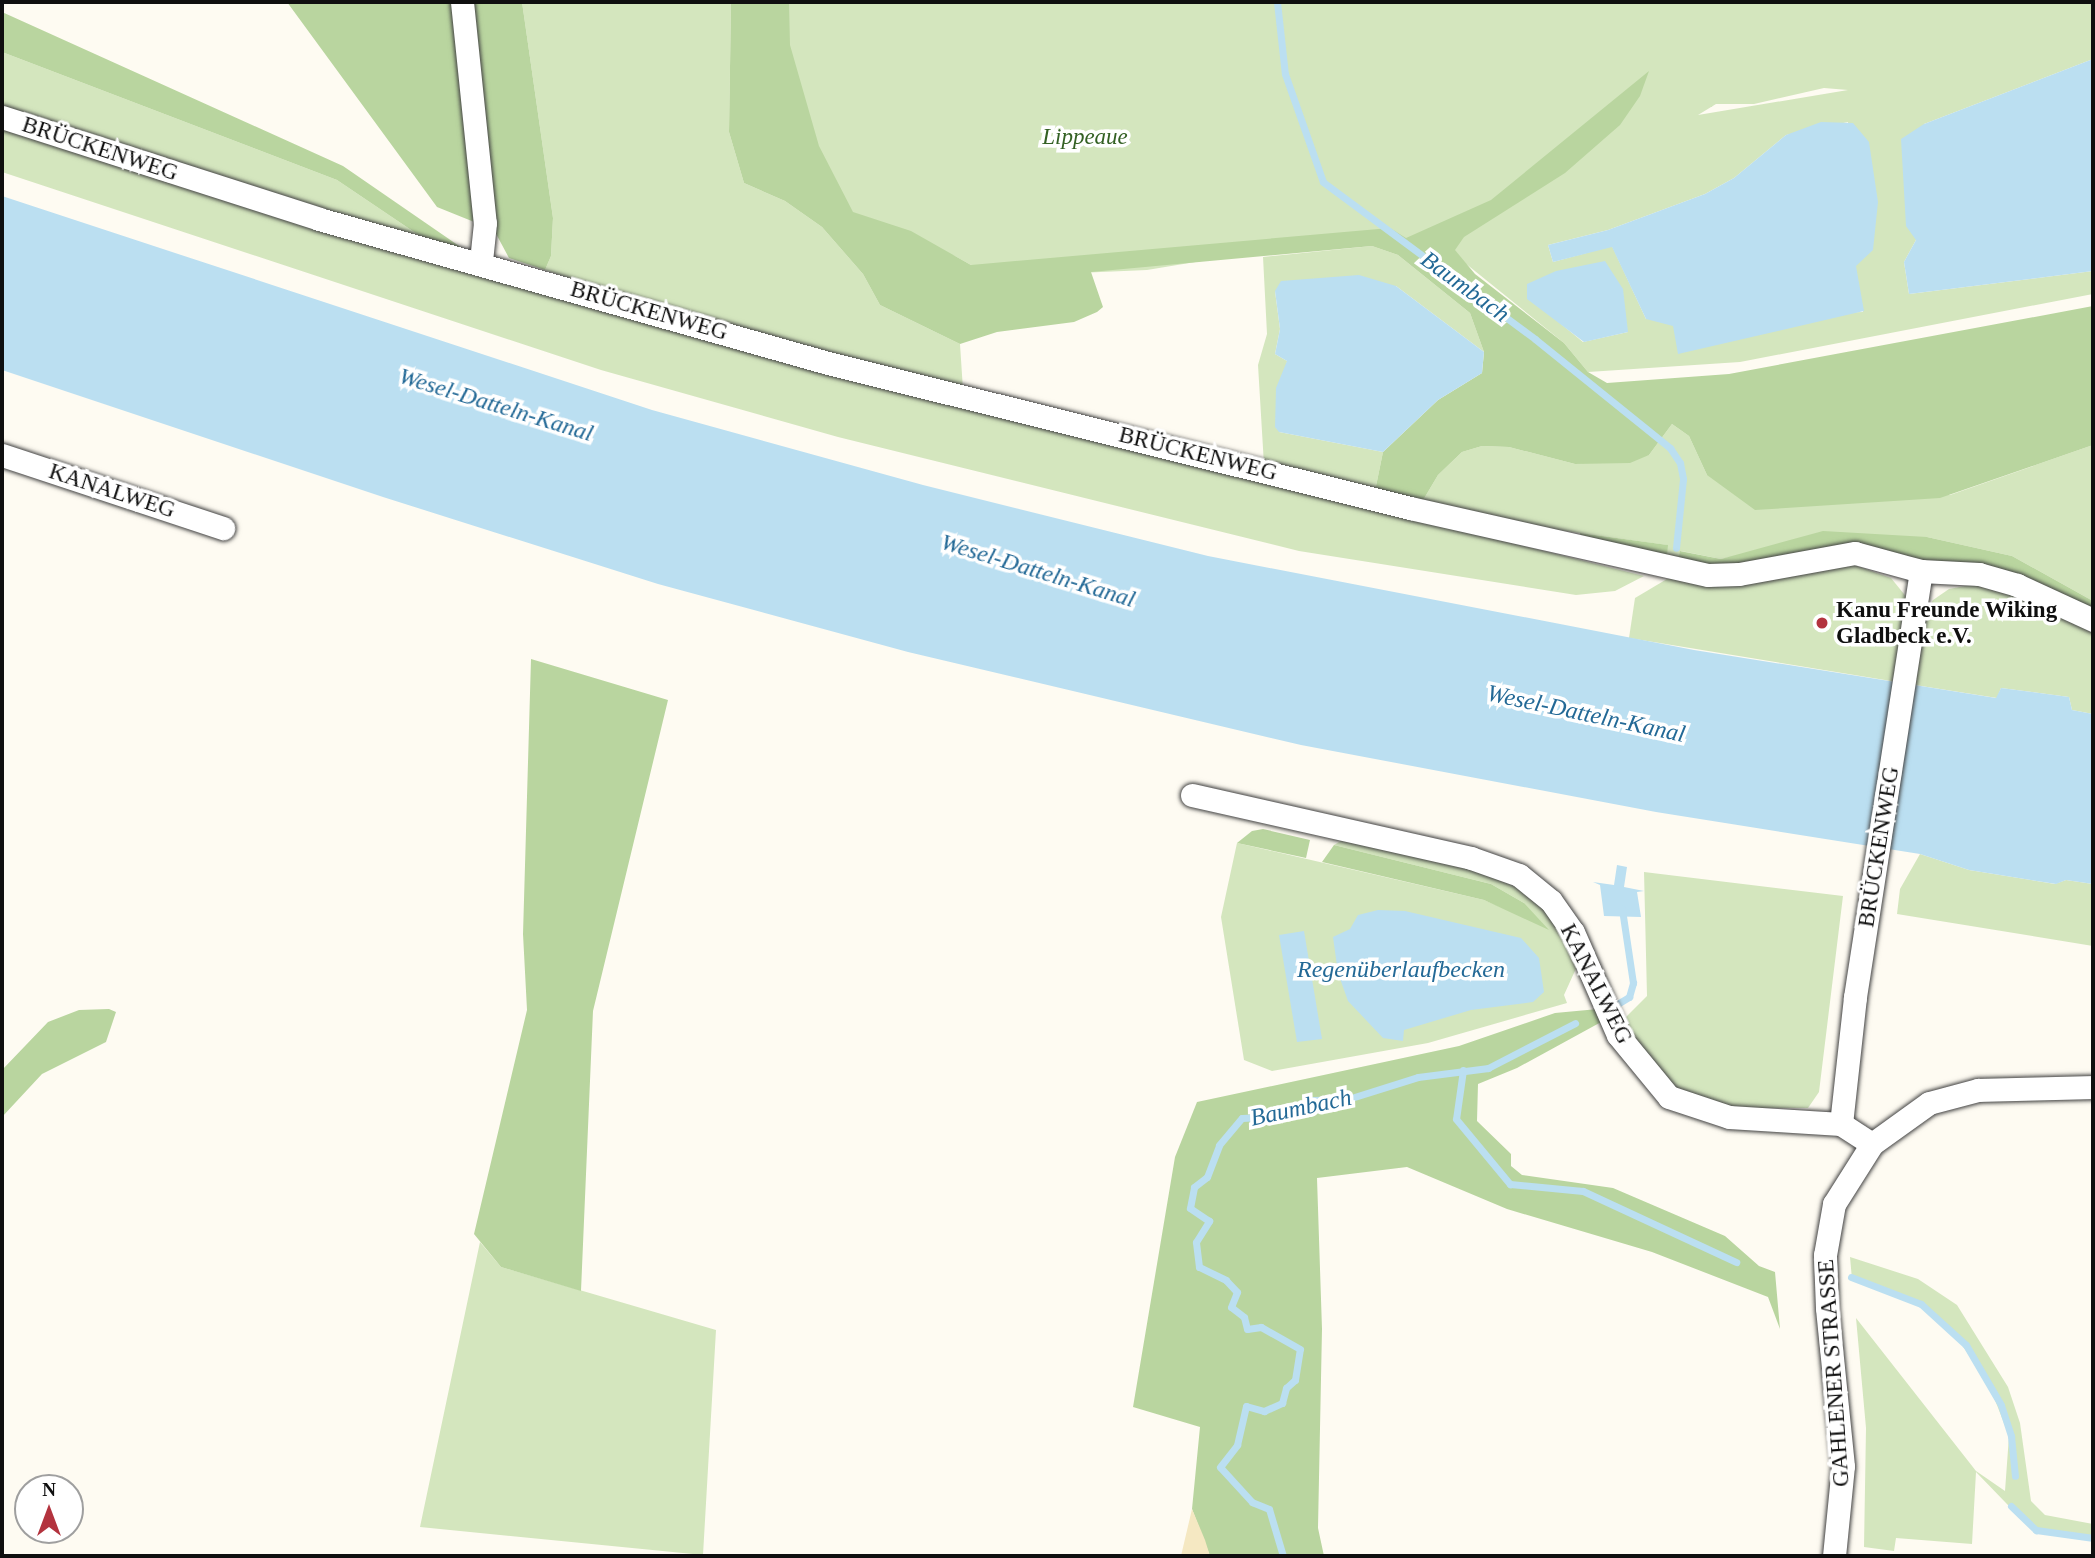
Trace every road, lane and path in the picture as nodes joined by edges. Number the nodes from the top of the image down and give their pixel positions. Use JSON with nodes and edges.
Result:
{"nodes":[{"id":1,"x":462,"y":2,"type":"edge"},
{"id":2,"x":2,"y":117,"type":"edge"},
{"id":3,"x":481,"y":262,"type":"junction"},
{"id":4,"x":2,"y":455,"type":"edge"},
{"id":5,"x":223,"y":528,"type":"dead end"},
{"id":6,"x":1921,"y":571,"type":"junction"},
{"id":7,"x":2093,"y":620,"type":"edge"},
{"id":8,"x":1192,"y":795,"type":"dead end"},
{"id":9,"x":2093,"y":1087,"type":"edge"},
{"id":10,"x":1841,"y":1124,"type":"junction"},
{"id":11,"x":1872,"y":1144,"type":"junction"},
{"id":12,"x":1834,"y":1556,"type":"edge"}],
"edges":[{"from":1,"to":3,"type":"street"},
{"from":2,"to":3,"type":"street","name":"BRÜCKENWEG"},
{"from":3,"to":6,"type":"street","name":"BRÜCKENWEG"},
{"from":4,"to":5,"type":"street","name":"KANALWEG"},
{"from":6,"to":7,"type":"street","name":"BRÜCKENWEG"},
{"from":6,"to":10,"type":"street","name":"BRÜCKENWEG"},
{"from":8,"to":10,"type":"street","name":"KANALWEG"},
{"from":9,"to":11,"type":"street","name":"GAHLENER STRASSE"},
{"from":10,"to":11,"type":"street","name":"KANALWEG"},
{"from":11,"to":12,"type":"street","name":"GAHLENER STRASSE"}]}
